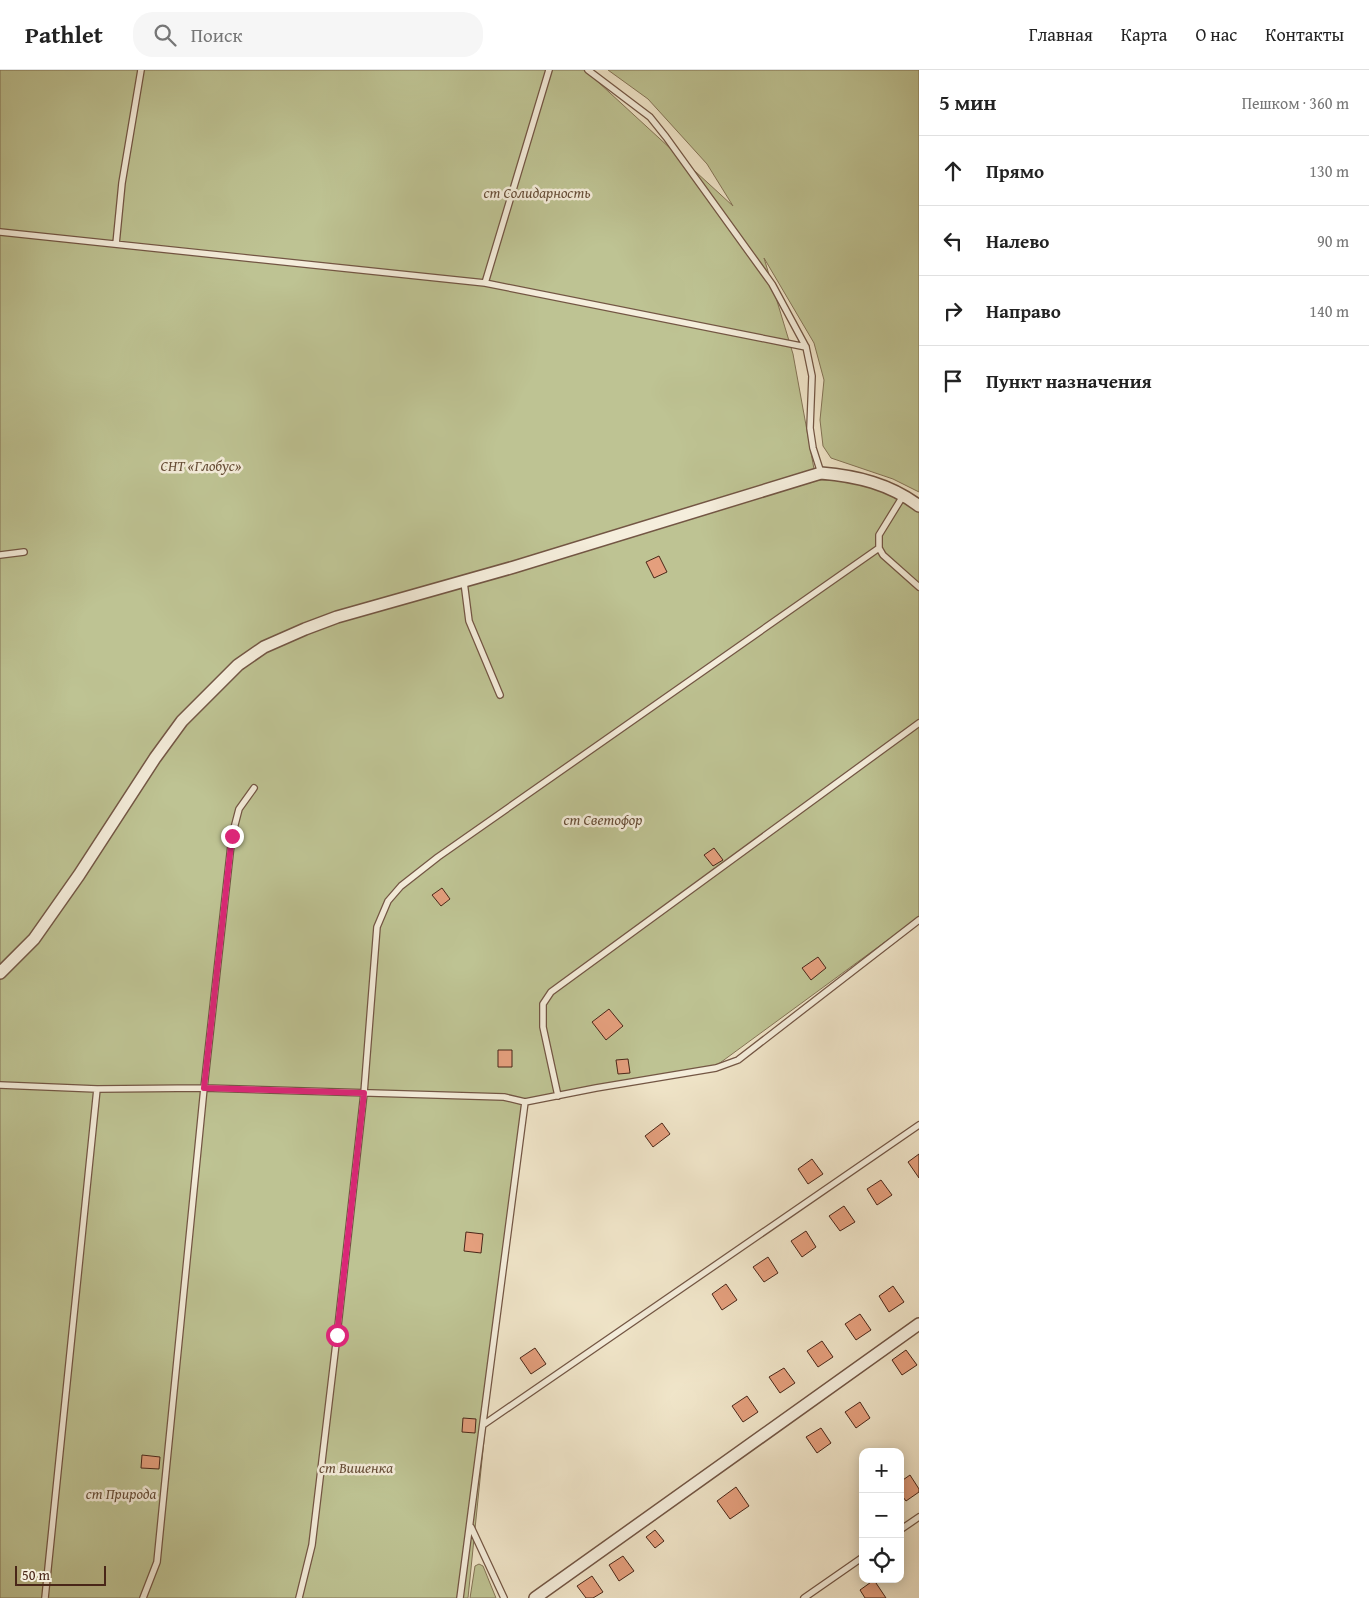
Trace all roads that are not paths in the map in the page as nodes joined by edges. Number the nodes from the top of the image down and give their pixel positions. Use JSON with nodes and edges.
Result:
{"nodes":[{"id":1,"x":141,"y":70,"type":"edge"},
{"id":2,"x":549,"y":70,"type":"edge"},
{"id":3,"x":588,"y":70,"type":"edge"},
{"id":4,"x":0,"y":232,"type":"edge"},
{"id":5,"x":116,"y":244,"type":"junction"},
{"id":6,"x":485,"y":283,"type":"junction"},
{"id":7,"x":806,"y":347,"type":"junction"},
{"id":8,"x":821,"y":473,"type":"junction"},
{"id":9,"x":904,"y":494,"type":"junction"},
{"id":10,"x":919,"y":506,"type":"edge"},
{"id":11,"x":879,"y":548,"type":"junction"},
{"id":12,"x":24,"y":552,"type":"dead end"},
{"id":13,"x":0,"y":555,"type":"edge"},
{"id":14,"x":464,"y":582,"type":"junction"},
{"id":15,"x":919,"y":587,"type":"edge"},
{"id":16,"x":500,"y":695,"type":"dead end"},
{"id":17,"x":919,"y":723,"type":"edge"},
{"id":18,"x":254,"y":788,"type":"dead end"},
{"id":19,"x":919,"y":920,"type":"edge"},
{"id":20,"x":0,"y":972,"type":"edge"},
{"id":21,"x":0,"y":1085,"type":"edge"},
{"id":22,"x":204,"y":1088,"type":"junction"},
{"id":23,"x":97,"y":1089,"type":"junction"},
{"id":24,"x":364,"y":1093,"type":"junction"},
{"id":25,"x":558,"y":1096,"type":"junction"},
{"id":26,"x":525,"y":1102,"type":"junction"},
{"id":27,"x":919,"y":1125,"type":"edge"},
{"id":28,"x":919,"y":1324,"type":"edge"},
{"id":29,"x":483,"y":1425,"type":"junction"},
{"id":30,"x":919,"y":1517,"type":"edge"},
{"id":31,"x":470,"y":1525,"type":"junction"},
{"id":32,"x":904,"y":1527,"type":"edge"},
{"id":33,"x":859,"y":1559,"type":"edge"},
{"id":34,"x":45,"y":1598,"type":"edge"},
{"id":35,"x":142,"y":1598,"type":"edge"},
{"id":36,"x":299,"y":1598,"type":"edge"},
{"id":37,"x":460,"y":1598,"type":"edge"},
{"id":38,"x":504,"y":1598,"type":"edge"},
{"id":39,"x":535,"y":1598,"type":"edge"},
{"id":40,"x":804,"y":1598,"type":"edge"}],
"edges":[{"from":1,"to":5,"type":"lane"},
{"from":2,"to":6,"type":"lane"},
{"from":3,"to":7,"type":"lane"},
{"from":4,"to":5,"type":"lane"},
{"from":5,"to":6,"type":"lane"},
{"from":6,"to":7,"type":"lane"},
{"from":7,"to":8,"type":"lane"},
{"from":8,"to":9,"type":"street"},
{"from":8,"to":14,"type":"street"},
{"from":9,"to":10,"type":"street"},
{"from":9,"to":11,"type":"lane"},
{"from":11,"to":15,"type":"lane"},
{"from":11,"to":24,"type":"lane"},
{"from":12,"to":13,"type":"lane"},
{"from":14,"to":16,"type":"lane"},
{"from":14,"to":20,"type":"street"},
{"from":17,"to":25,"type":"lane"},
{"from":18,"to":22,"type":"lane"},
{"from":19,"to":25,"type":"lane"},
{"from":21,"to":23,"type":"lane"},
{"from":22,"to":23,"type":"lane"},
{"from":22,"to":24,"type":"lane"},
{"from":22,"to":35,"type":"lane"},
{"from":23,"to":34,"type":"lane"},
{"from":24,"to":26,"type":"lane"},
{"from":24,"to":36,"type":"lane"},
{"from":25,"to":26,"type":"lane"},
{"from":26,"to":29,"type":"lane"},
{"from":27,"to":29,"type":"lane"},
{"from":28,"to":39,"type":"street"},
{"from":29,"to":31,"type":"lane"},
{"from":30,"to":32,"type":"lane"},
{"from":31,"to":37,"type":"lane"},
{"from":31,"to":38,"type":"lane"},
{"from":33,"to":40,"type":"lane"}]}
